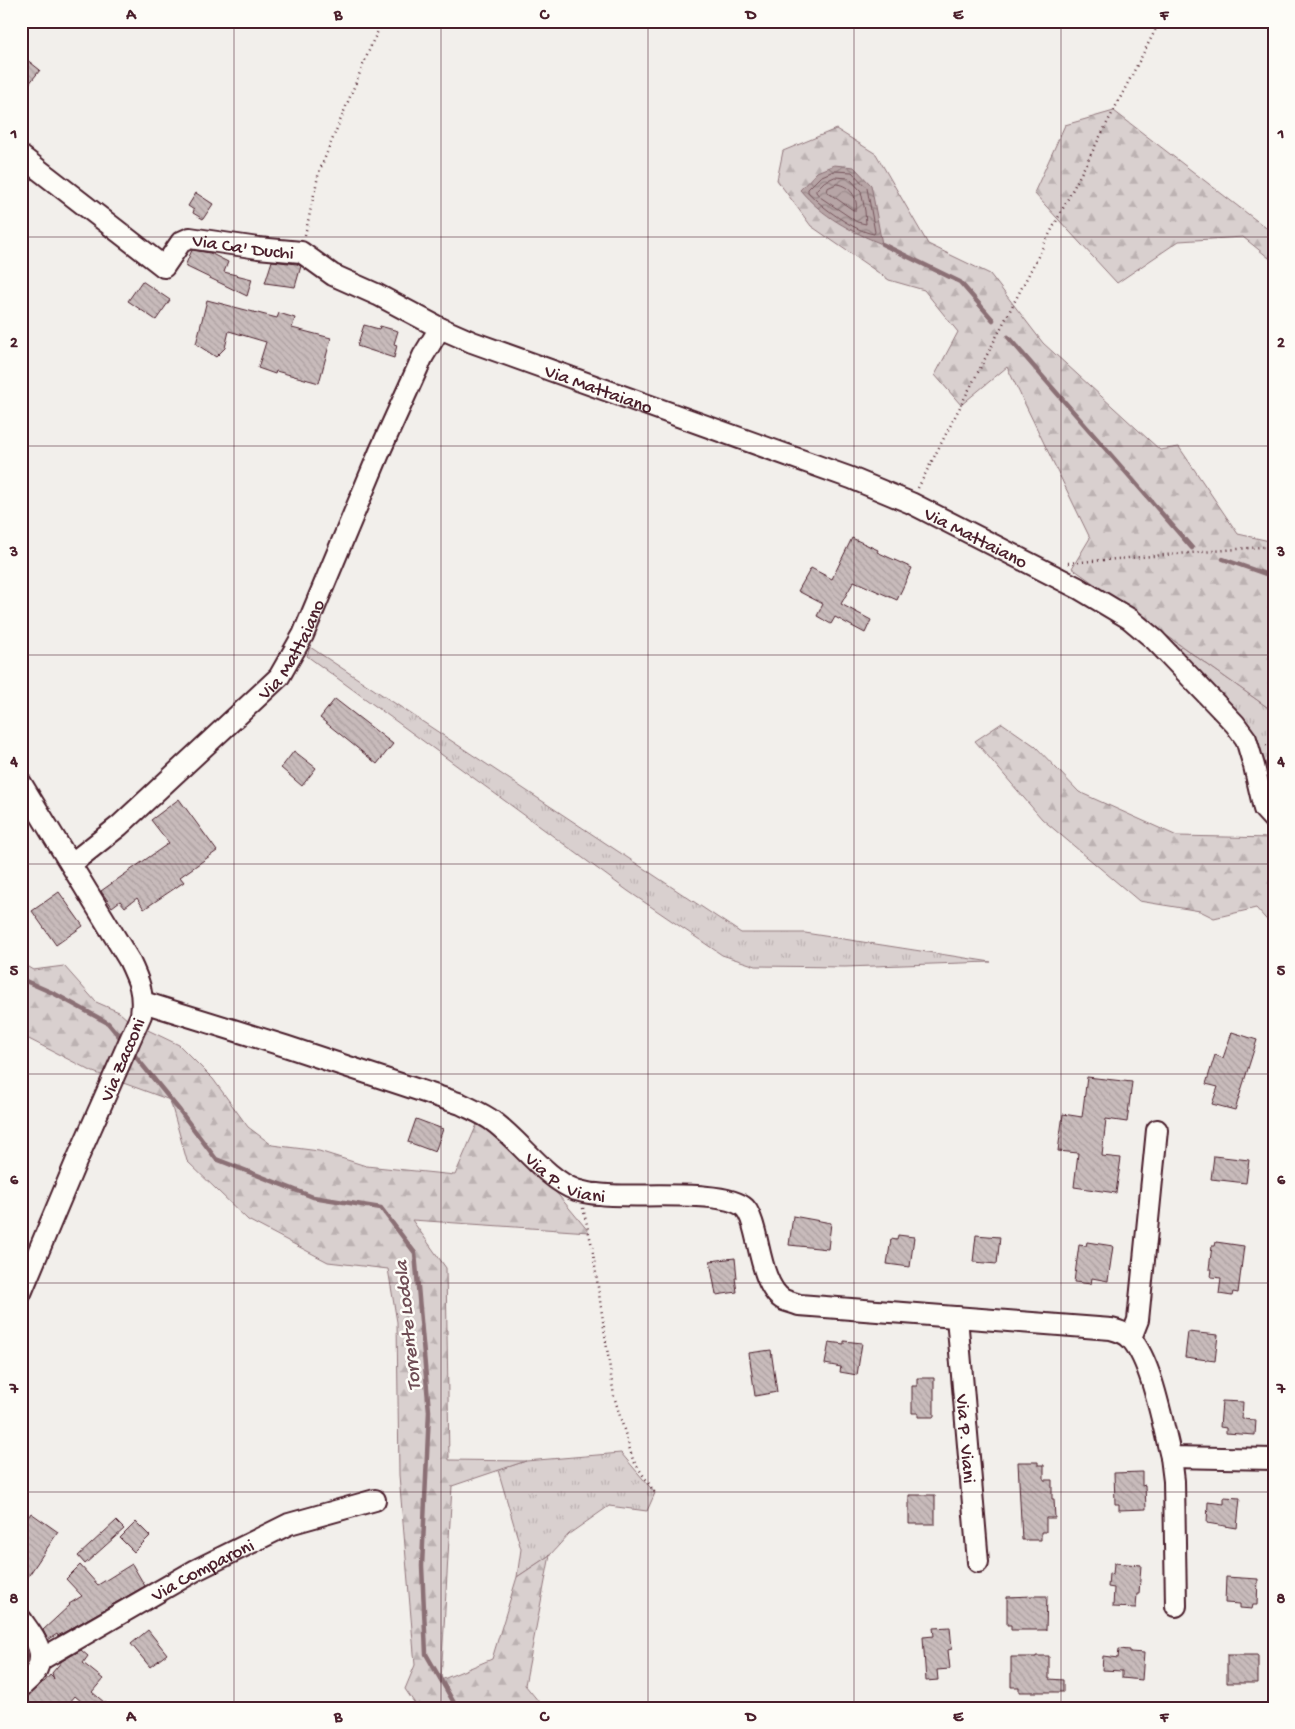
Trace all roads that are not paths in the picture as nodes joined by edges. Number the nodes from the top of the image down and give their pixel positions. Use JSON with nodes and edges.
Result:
{"nodes":[{"id":1,"x":21,"y":156,"type":"edge"},
{"id":2,"x":440,"y":328,"type":"junction"},
{"id":3,"x":21,"y":783,"type":"edge"},
{"id":4,"x":1274,"y":820,"type":"edge"},
{"id":5,"x":71,"y":864,"type":"junction"},
{"id":6,"x":142,"y":1009,"type":"junction"},
{"id":7,"x":1157,"y":1130,"type":"dead end"},
{"id":8,"x":21,"y":1293,"type":"edge"},
{"id":9,"x":957,"y":1317,"type":"junction"},
{"id":10,"x":1131,"y":1338,"type":"junction"},
{"id":11,"x":1171,"y":1457,"type":"junction"},
{"id":12,"x":1274,"y":1459,"type":"edge"},
{"id":13,"x":375,"y":1500,"type":"dead end"},
{"id":14,"x":978,"y":1562,"type":"dead end"},
{"id":15,"x":1176,"y":1606,"type":"dead end"},
{"id":16,"x":21,"y":1619,"type":"edge"},
{"id":17,"x":40,"y":1660,"type":"junction"},
{"id":18,"x":21,"y":1687,"type":"edge"}],
"edges":[{"from":1,"to":2,"type":"street","name":"Via Ca' Duchi"},
{"from":2,"to":4,"type":"street","name":"Via Mattaiano"},
{"from":2,"to":5,"type":"street","name":"Via Mattaiano"},
{"from":3,"to":5,"type":"street","name":"Via Zacconi"},
{"from":5,"to":6,"type":"street","name":"Via Zacconi"},
{"from":6,"to":8,"type":"street","name":"Via Zacconi"},
{"from":6,"to":9,"type":"street","name":"Via P. Viani"},
{"from":7,"to":10,"type":"street"},
{"from":9,"to":10,"type":"street","name":"Via P. Viani"},
{"from":9,"to":14,"type":"street","name":"Via P. Viani"},
{"from":10,"to":11,"type":"street"},
{"from":11,"to":12,"type":"street"},
{"from":11,"to":15,"type":"street"},
{"from":13,"to":17,"type":"street","name":"Via Comparoni"},
{"from":16,"to":17,"type":"street"},
{"from":17,"to":18,"type":"street","name":"Via Comparoni"}]}
